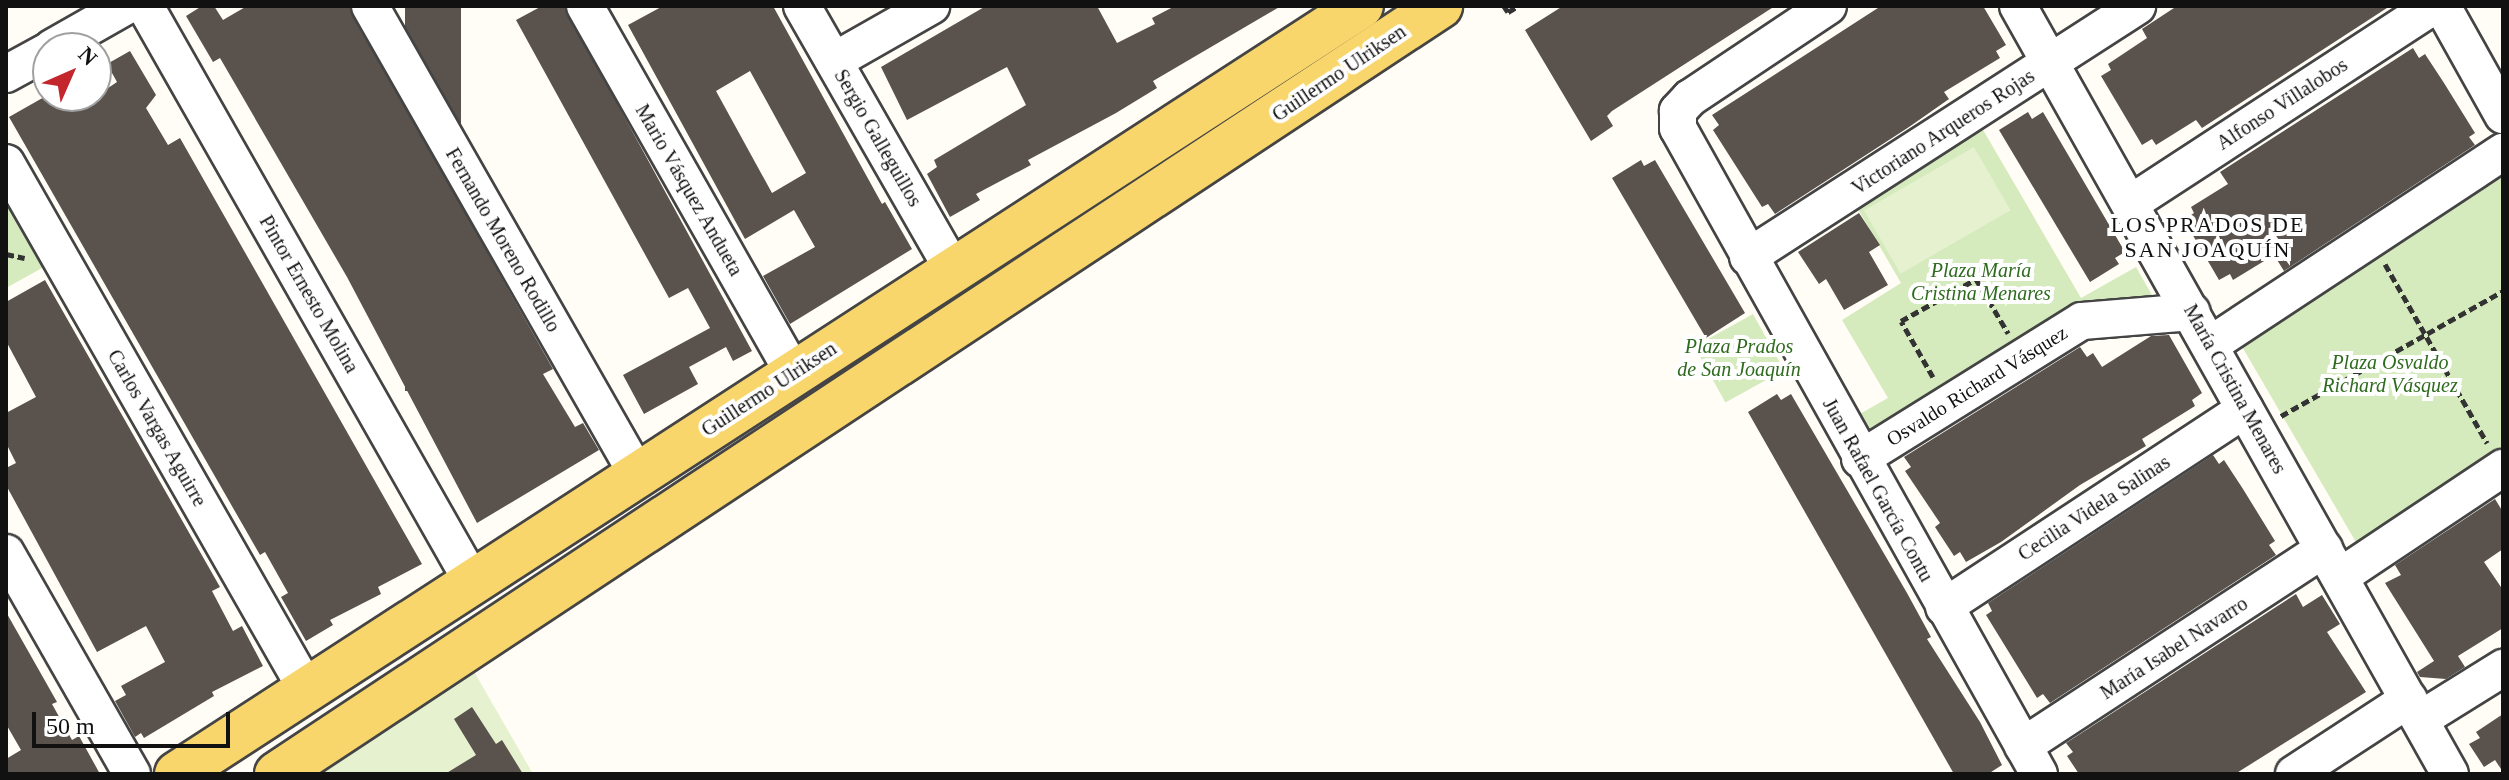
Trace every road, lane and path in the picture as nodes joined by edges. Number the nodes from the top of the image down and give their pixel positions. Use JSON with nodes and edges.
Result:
{"nodes":[{"id":1,"x":126,"y":6,"type":"edge"},
{"id":2,"x":145,"y":6,"type":"edge"},
{"id":3,"x":370,"y":6,"type":"edge"},
{"id":4,"x":585,"y":6,"type":"edge"},
{"id":5,"x":802,"y":6,"type":"edge"},
{"id":6,"x":931,"y":6,"type":"edge"},
{"id":7,"x":1361,"y":6,"type":"edge"},
{"id":8,"x":1504,"y":6,"type":"edge"},
{"id":9,"x":1518,"y":6,"type":"edge"},
{"id":10,"x":1828,"y":6,"type":"edge"},
{"id":11,"x":2018,"y":6,"type":"edge"},
{"id":12,"x":2137,"y":6,"type":"edge"},
{"id":13,"x":2433,"y":6,"type":"edge"},
{"id":14,"x":2442,"y":6,"type":"edge"},
{"id":15,"x":1423,"y":10,"type":"edge"},
{"id":16,"x":80,"y":32,"type":"edge"},
{"id":17,"x":32,"y":59,"type":"edge"},
{"id":18,"x":834,"y":61,"type":"junction"},
{"id":19,"x":2050,"y":63,"type":"junction"},
{"id":20,"x":6,"y":74,"type":"edge"},
{"id":21,"x":2503,"y":115,"type":"edge"},
{"id":22,"x":2503,"y":152,"type":"edge"},
{"id":23,"x":6,"y":163,"type":"edge"},
{"id":24,"x":2131,"y":203,"type":"junction"},
{"id":25,"x":2371,"y":239,"type":"junction"},
{"id":26,"x":1748,"y":257,"type":"junction"},
{"id":27,"x":953,"y":270,"type":"junction"},
{"id":28,"x":2503,"y":291,"type":"edge"},
{"id":29,"x":2192,"y":312,"type":"junction"},
{"id":30,"x":2210,"y":345,"type":"junction"},
{"id":31,"x":2023,"y":358,"type":"junction"},
{"id":32,"x":794,"y":374,"type":"junction"},
{"id":33,"x":1949,"y":404,"type":"junction"},
{"id":34,"x":2251,"y":419,"type":"junction"},
{"id":35,"x":1860,"y":459,"type":"junction"},
{"id":36,"x":2502,"y":468,"type":"edge"},
{"id":37,"x":637,"y":474,"type":"junction"},
{"id":38,"x":6,"y":553,"type":"edge"},
{"id":39,"x":2332,"y":563,"type":"junction"},
{"id":40,"x":473,"y":583,"type":"junction"},
{"id":41,"x":1944,"y":607,"type":"junction"},
{"id":42,"x":2503,"y":668,"type":"edge"},
{"id":43,"x":308,"y":692,"type":"junction"},
{"id":44,"x":2415,"y":709,"type":"junction"},
{"id":45,"x":2031,"y":760,"type":"edge"},
{"id":46,"x":132,"y":774,"type":"edge"},
{"id":47,"x":177,"y":774,"type":"edge"},
{"id":48,"x":278,"y":774,"type":"edge"},
{"id":49,"x":2294,"y":774,"type":"edge"},
{"id":50,"x":2450,"y":774,"type":"edge"}],
"edges":[{"from":1,"to":16,"type":"street"},
{"from":2,"to":40,"type":"street","name":"Pintor Ernesto Molina"},
{"from":3,"to":37,"type":"street","name":"Fernando Moreno Rodillo"},
{"from":4,"to":32,"type":"street","name":"Mario Vásquez Andueta"},
{"from":5,"to":18,"type":"street","name":"Sergio Galleguillos"},
{"from":6,"to":18,"type":"street"},
{"from":7,"to":27,"type":"main road","name":"Guillermo Ulriksen"},
{"from":8,"to":9,"type":"path"},
{"from":10,"to":26,"type":"street","name":"Juan Rafael García Contu"},
{"from":11,"to":19,"type":"street","name":"María Cristina Menares"},
{"from":12,"to":19,"type":"street","name":"Victoriano Arqueros Rojas"},
{"from":13,"to":24,"type":"street","name":"Alfonso Villalobos"},
{"from":14,"to":21,"type":"street"},
{"from":15,"to":48,"type":"main road","name":"Guillermo Ulriksen"},
{"from":17,"to":20,"type":"street"},
{"from":18,"to":27,"type":"street","name":"Sergio Galleguillos"},
{"from":19,"to":24,"type":"street","name":"María Cristina Menares"},
{"from":19,"to":26,"type":"street","name":"Victoriano Arqueros Rojas"},
{"from":22,"to":25,"type":"street"},
{"from":23,"to":43,"type":"street","name":"Carlos Vargas Aguirre"},
{"from":24,"to":29,"type":"street","name":"María Cristina Menares"},
{"from":25,"to":30,"type":"street"},
{"from":25,"to":36,"type":"path"},
{"from":26,"to":35,"type":"street","name":"Juan Rafael García Contu"},
{"from":27,"to":32,"type":"main road","name":"Guillermo Ulriksen"},
{"from":28,"to":34,"type":"path"},
{"from":29,"to":30,"type":"street","name":"María Cristina Menares"},
{"from":29,"to":31,"type":"street","name":"Osvaldo Richard Vásquez"},
{"from":30,"to":34,"type":"street","name":"María Cristina Menares"},
{"from":31,"to":33,"type":"street","name":"Osvaldo Richard Vásquez"},
{"from":31,"to":33,"type":"path"},
{"from":32,"to":37,"type":"main road","name":"Guillermo Ulriksen"},
{"from":33,"to":35,"type":"street","name":"Osvaldo Richard Vásquez"},
{"from":34,"to":39,"type":"street","name":"María Cristina Menares"},
{"from":34,"to":41,"type":"street","name":"Cecilia Videla Salinas"},
{"from":35,"to":41,"type":"street","name":"Juan Rafael García Contu"},
{"from":36,"to":39,"type":"street","name":"María Isabel Navarro"},
{"from":37,"to":40,"type":"main road","name":"Guillermo Ulriksen"},
{"from":38,"to":46,"type":"street"},
{"from":39,"to":44,"type":"street","name":"María Cristina Menares"},
{"from":39,"to":45,"type":"street","name":"María Isabel Navarro"},
{"from":40,"to":43,"type":"main road","name":"Guillermo Ulriksen"},
{"from":41,"to":45,"type":"street","name":"Juan Rafael García Contu"},
{"from":42,"to":44,"type":"street"},
{"from":43,"to":47,"type":"main road","name":"Guillermo Ulriksen"},
{"from":44,"to":49,"type":"street"},
{"from":44,"to":50,"type":"street","name":"María Cristina Menares"}]}
